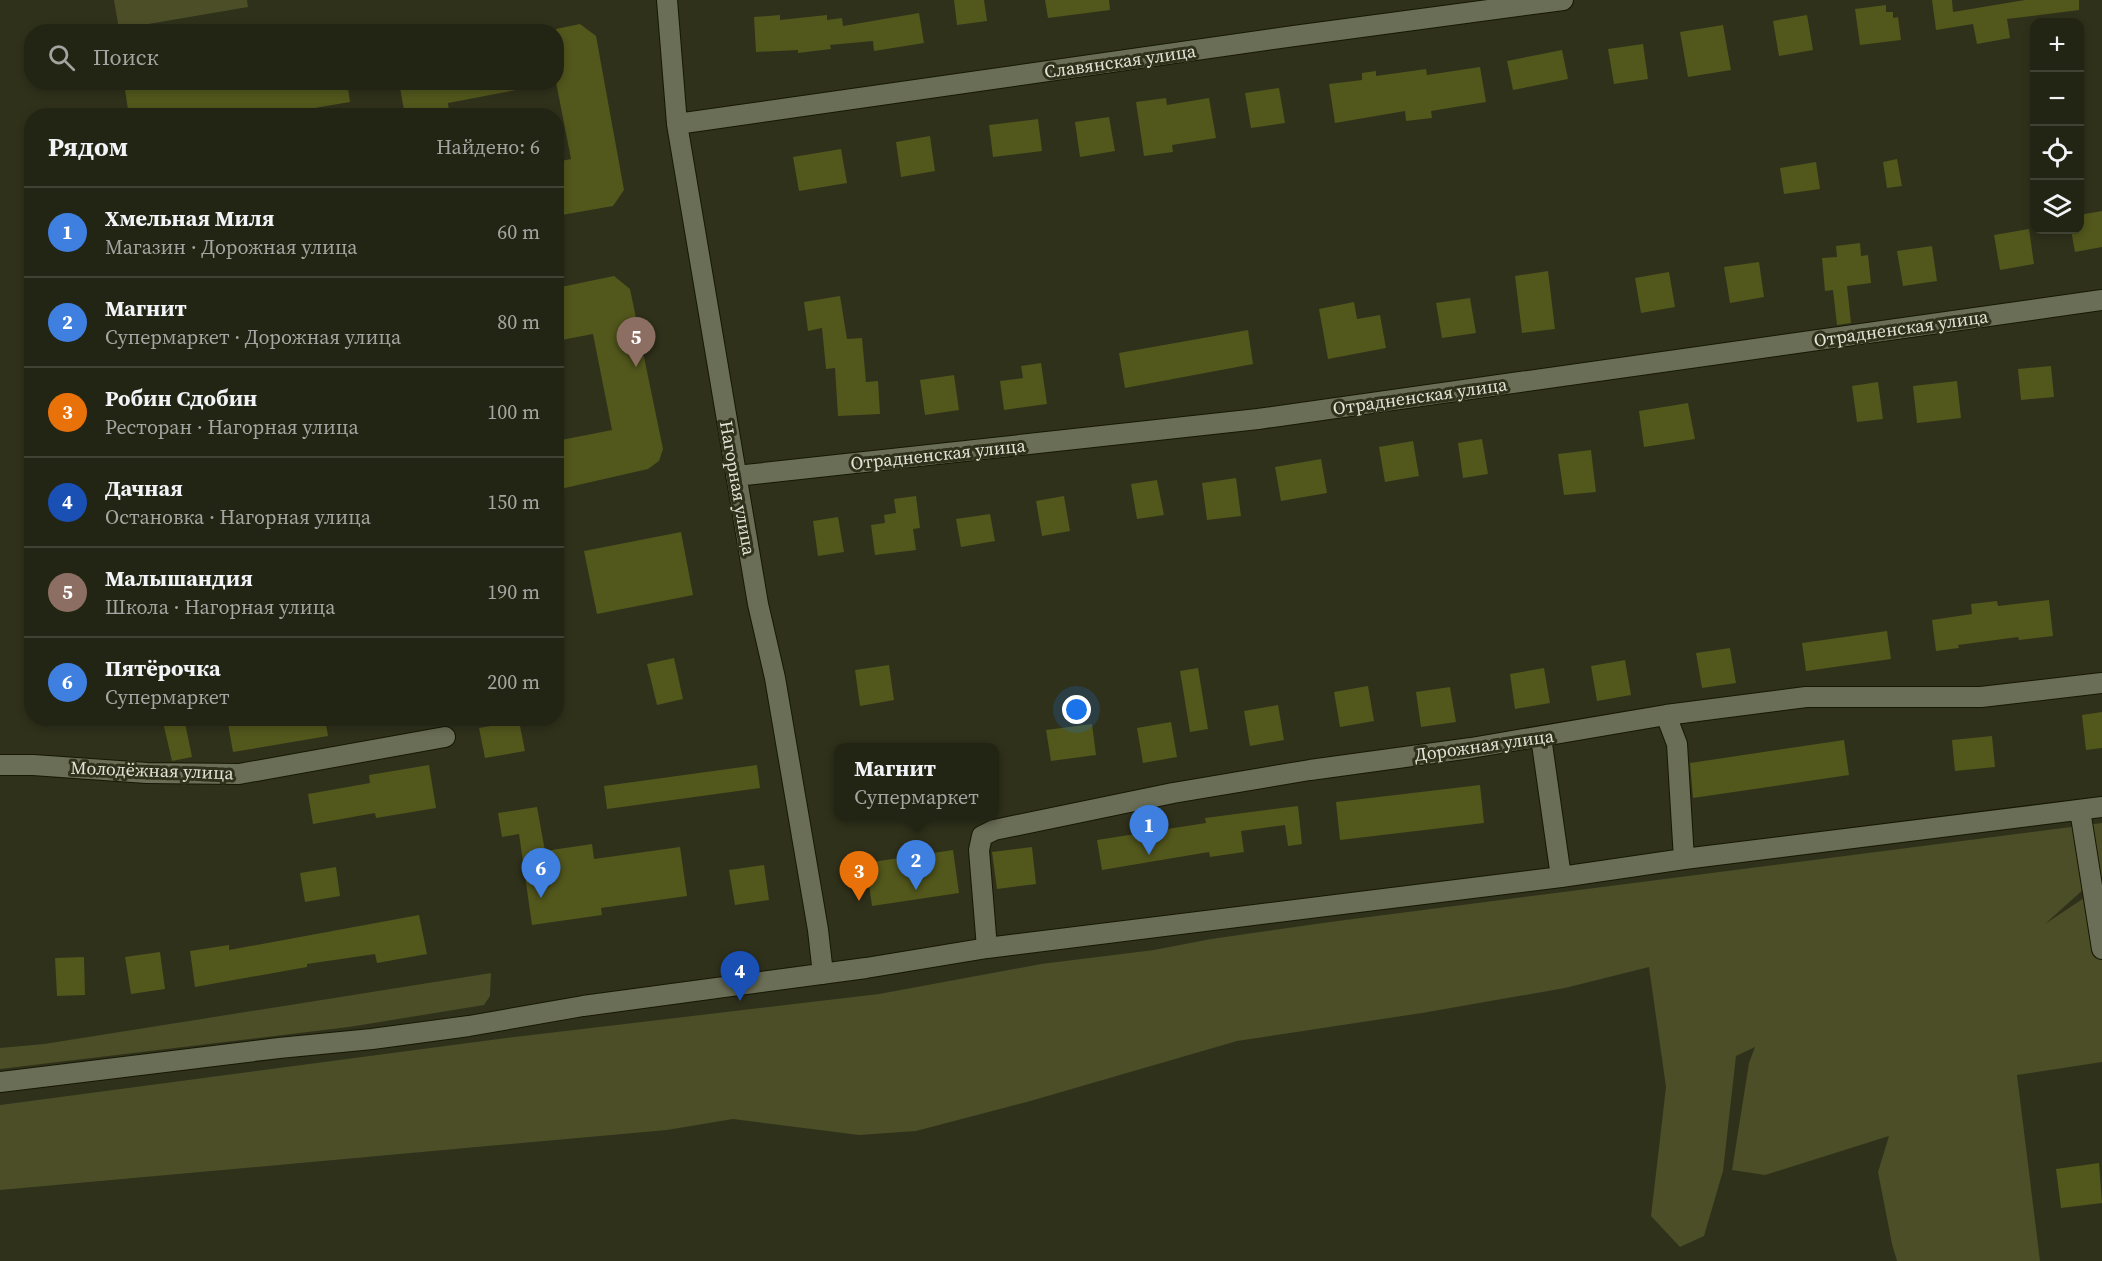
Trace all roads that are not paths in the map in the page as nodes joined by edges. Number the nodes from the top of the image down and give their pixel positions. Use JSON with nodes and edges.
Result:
{"nodes":[{"id":1,"x":667,"y":0,"type":"edge"},
{"id":2,"x":1563,"y":0,"type":"edge"},
{"id":3,"x":677,"y":124,"type":"junction"},
{"id":4,"x":2102,"y":300,"type":"edge"},
{"id":5,"x":736,"y":476,"type":"junction"},
{"id":6,"x":2102,"y":683,"type":"edge"},
{"id":7,"x":1666,"y":716,"type":"junction"},
{"id":8,"x":445,"y":737,"type":"dead end"},
{"id":9,"x":1541,"y":737,"type":"junction"},
{"id":10,"x":0,"y":765,"type":"edge"},
{"id":11,"x":2102,"y":807,"type":"edge"},
{"id":12,"x":2080,"y":810,"type":"junction"},
{"id":13,"x":1684,"y":859,"type":"junction"},
{"id":14,"x":1561,"y":877,"type":"junction"},
{"id":15,"x":987,"y":948,"type":"junction"},
{"id":16,"x":2102,"y":949,"type":"edge"},
{"id":17,"x":823,"y":974,"type":"junction"},
{"id":18,"x":0,"y":1082,"type":"edge"}],
"edges":[{"from":1,"to":3,"type":"street","name":"Нагорная улица"},
{"from":2,"to":3,"type":"street","name":"Славянская улица"},
{"from":3,"to":5,"type":"street","name":"Нагорная улица"},
{"from":4,"to":5,"type":"street","name":"Отрадненская улица"},
{"from":5,"to":17,"type":"street","name":"Нагорная улица"},
{"from":6,"to":7,"type":"street","name":"Дорожная улица"},
{"from":7,"to":9,"type":"street","name":"Дорожная улица"},
{"from":7,"to":13,"type":"street"},
{"from":8,"to":10,"type":"street","name":"Молодёжная улица"},
{"from":9,"to":14,"type":"street"},
{"from":9,"to":15,"type":"street","name":"Дорожная улица"},
{"from":11,"to":12,"type":"street"},
{"from":12,"to":13,"type":"street"},
{"from":12,"to":16,"type":"street"},
{"from":13,"to":14,"type":"street"},
{"from":14,"to":15,"type":"street"},
{"from":15,"to":17,"type":"street"},
{"from":17,"to":18,"type":"street"}]}
